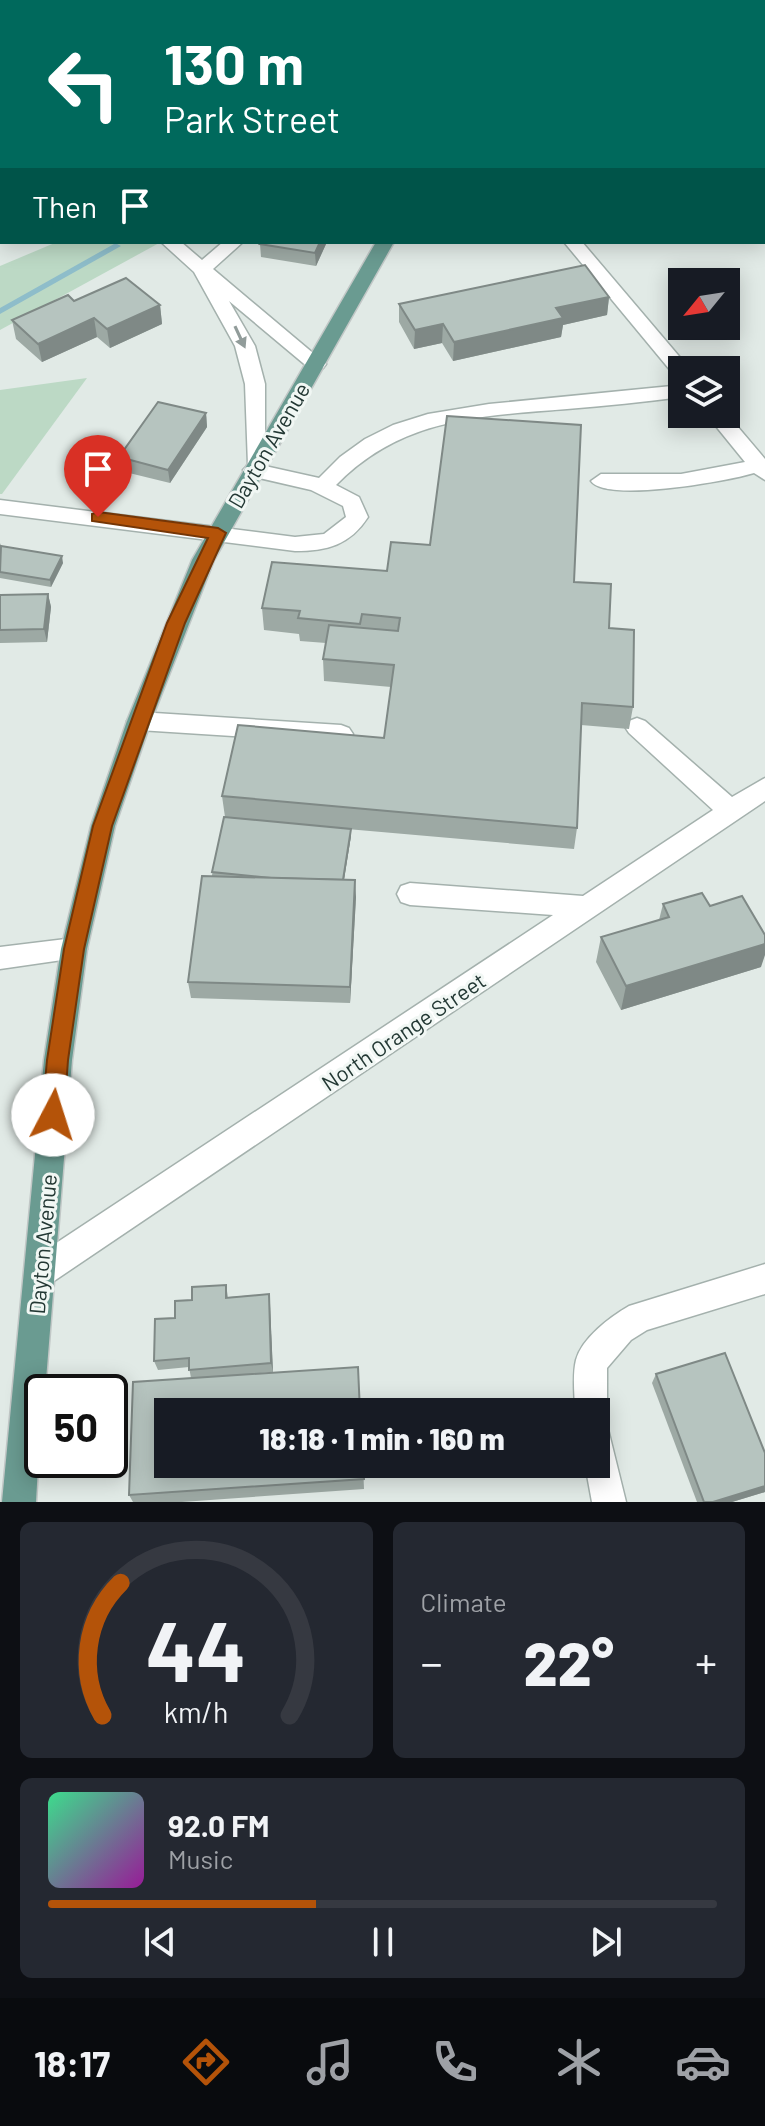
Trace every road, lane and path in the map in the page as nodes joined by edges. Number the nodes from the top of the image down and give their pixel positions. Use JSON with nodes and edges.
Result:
{"nodes":[{"id":1,"x":172,"y":244,"type":"edge"},
{"id":2,"x":232,"y":244,"type":"edge"},
{"id":3,"x":384,"y":244,"type":"edge"},
{"id":4,"x":575,"y":244,"type":"edge"},
{"id":5,"x":202,"y":269,"type":"junction"},
{"id":6,"x":669,"y":356,"type":"edge"},
{"id":7,"x":316,"y":364,"type":"junction"},
{"id":8,"x":668,"y":392,"type":"edge"},
{"id":9,"x":728,"y":428,"type":"edge"},
{"id":10,"x":255,"y":467,"type":"junction"},
{"id":11,"x":762,"y":469,"type":"edge"},
{"id":12,"x":601,"y":481,"type":"dead end"},
{"id":13,"x":323,"y":486,"type":"junction"},
{"id":14,"x":0,"y":507,"type":"edge"},
{"id":15,"x":218,"y":533,"type":"junction"},
{"id":16,"x":139,"y":721,"type":"junction"},
{"id":17,"x":637,"y":727,"type":"edge"},
{"id":18,"x":341,"y":734,"type":"edge"},
{"id":19,"x":765,"y":788,"type":"edge"},
{"id":20,"x":731,"y":811,"type":"junction"},
{"id":21,"x":410,"y":894,"type":"dead end"},
{"id":22,"x":588,"y":907,"type":"junction"},
{"id":23,"x":74,"y":949,"type":"junction"},
{"id":24,"x":0,"y":958,"type":"edge"},
{"id":25,"x":40,"y":1272,"type":"junction"},
{"id":26,"x":765,"y":1279,"type":"edge"},
{"id":27,"x":591,"y":1398,"type":"edge"},
{"id":28,"x":11,"y":1461,"type":"edge"},
{"id":29,"x":604,"y":1478,"type":"edge"},
{"id":30,"x":19,"y":1502,"type":"edge"},
{"id":31,"x":609,"y":1502,"type":"edge"}],
"edges":[{"from":1,"to":5,"type":"street"},
{"from":2,"to":5,"type":"street"},
{"from":3,"to":7,"type":"main road","name":"Dayton Avenue"},
{"from":4,"to":6,"type":"street"},
{"from":5,"to":7,"type":"street"},
{"from":5,"to":10,"type":"street","one_way":true},
{"from":7,"to":10,"type":"main road","name":"Dayton Avenue"},
{"from":8,"to":13,"type":"street"},
{"from":9,"to":11,"type":"street"},
{"from":10,"to":13,"type":"street"},
{"from":10,"to":15,"type":"main road","name":"Dayton Avenue"},
{"from":11,"to":12,"type":"street"},
{"from":13,"to":15,"type":"street"},
{"from":14,"to":15,"type":"street"},
{"from":15,"to":16,"type":"main road","name":"Dayton Avenue"},
{"from":16,"to":18,"type":"street"},
{"from":16,"to":23,"type":"main road","name":"Dayton Avenue"},
{"from":17,"to":20,"type":"street"},
{"from":19,"to":20,"type":"street","name":"North Orange Street"},
{"from":20,"to":22,"type":"street","name":"North Orange Street"},
{"from":21,"to":22,"type":"street"},
{"from":22,"to":25,"type":"street","name":"North Orange Street"},
{"from":23,"to":24,"type":"street"},
{"from":23,"to":25,"type":"main road","name":"Dayton Avenue"},
{"from":25,"to":28,"type":"main road","name":"Dayton Avenue"},
{"from":26,"to":27,"type":"street"},
{"from":28,"to":30,"type":"main road","name":"Dayton Avenue"},
{"from":29,"to":31,"type":"street"}]}
